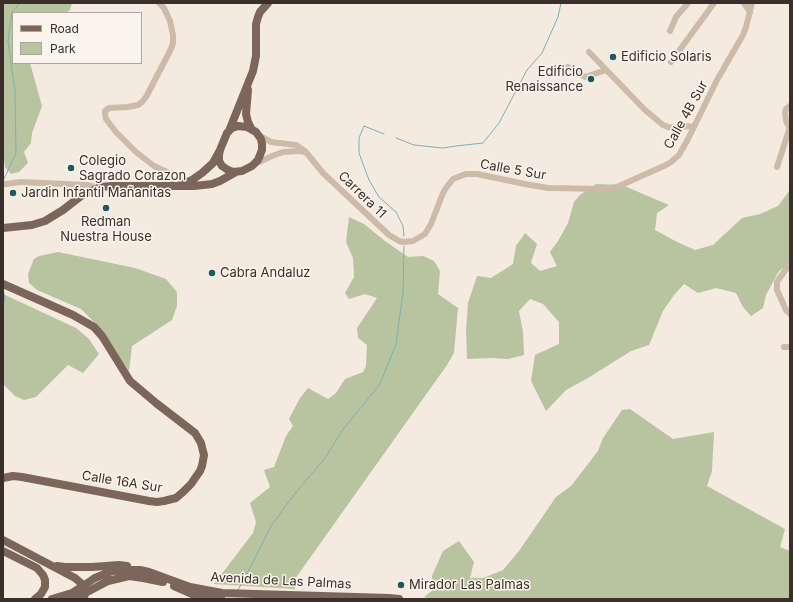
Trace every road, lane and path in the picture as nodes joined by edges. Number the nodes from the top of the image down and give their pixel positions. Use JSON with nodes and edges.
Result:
{"nodes":[{"id":1,"x":159,"y":3,"type":"edge"},
{"id":2,"x":268,"y":3,"type":"edge"},
{"id":3,"x":688,"y":3,"type":"edge"},
{"id":4,"x":714,"y":3,"type":"edge"},
{"id":5,"x":744,"y":3,"type":"edge"},
{"id":6,"x":752,"y":3,"type":"edge"},
{"id":7,"x":750,"y":12,"type":"junction"},
{"id":8,"x":670,"y":31,"type":"dead end"},
{"id":9,"x":589,"y":52,"type":"dead end"},
{"id":10,"x":671,"y":62,"type":"dead end"},
{"id":11,"x":568,"y":67,"type":"dead end"},
{"id":12,"x":606,"y":70,"type":"junction"},
{"id":13,"x":249,"y":82,"type":"junction"},
{"id":14,"x":790,"y":106,"type":"edge"},
{"id":15,"x":693,"y":127,"type":"junction"},
{"id":16,"x":251,"y":128,"type":"junction"},
{"id":17,"x":229,"y":131,"type":"junction"},
{"id":18,"x":260,"y":136,"type":"junction"},
{"id":19,"x":788,"y":142,"type":"edge"},
{"id":20,"x":220,"y":150,"type":"junction"},
{"id":21,"x":307,"y":153,"type":"junction"},
{"id":22,"x":254,"y":164,"type":"junction"},
{"id":23,"x":777,"y":167,"type":"dead end"},
{"id":24,"x":236,"y":172,"type":"junction"},
{"id":25,"x":4,"y":184,"type":"edge"},
{"id":26,"x":626,"y":184,"type":"joint"},
{"id":27,"x":174,"y":186,"type":"junction"},
{"id":28,"x":95,"y":188,"type":"junction"},
{"id":29,"x":3,"y":228,"type":"edge"},
{"id":30,"x":409,"y":242,"type":"joint"},
{"id":31,"x":790,"y":267,"type":"edge"},
{"id":32,"x":3,"y":284,"type":"edge"},
{"id":33,"x":790,"y":314,"type":"edge"},
{"id":34,"x":3,"y":478,"type":"edge"},
{"id":35,"x":3,"y":540,"type":"edge"},
{"id":36,"x":3,"y":551,"type":"edge"},
{"id":37,"x":52,"y":565,"type":"junction"},
{"id":38,"x":140,"y":570,"type":"junction"},
{"id":39,"x":35,"y":599,"type":"edge"},
{"id":40,"x":52,"y":599,"type":"edge"},
{"id":41,"x":73,"y":599,"type":"edge"},
{"id":42,"x":84,"y":599,"type":"edge"},
{"id":43,"x":221,"y":599,"type":"edge"},
{"id":44,"x":399,"y":599,"type":"edge"}],
"edges":[{"from":1,"to":27,"type":"street"},
{"from":2,"to":13,"type":"main road"},
{"from":3,"to":8,"type":"street"},
{"from":4,"to":10,"type":"street"},
{"from":5,"to":7,"type":"street"},
{"from":6,"to":7,"type":"street","name":"Calle 4B Sur"},
{"from":7,"to":15,"type":"street","name":"Calle 4B Sur"},
{"from":9,"to":12,"type":"street"},
{"from":11,"to":12,"type":"street"},
{"from":12,"to":15,"type":"street"},
{"from":13,"to":16,"type":"main road"},
{"from":13,"to":17,"type":"main road"},
{"from":14,"to":19,"type":"street"},
{"from":15,"to":26,"type":"street","name":"Calle 4B Sur"},
{"from":16,"to":17,"type":"main road"},
{"from":16,"to":18,"type":"main road"},
{"from":17,"to":20,"type":"main road"},
{"from":18,"to":21,"type":"street","name":"Carrera 11"},
{"from":18,"to":22,"type":"main road"},
{"from":19,"to":23,"type":"street"},
{"from":20,"to":24,"type":"main road"},
{"from":20,"to":27,"type":"main road"},
{"from":21,"to":22,"type":"street"},
{"from":21,"to":30,"type":"street","name":"Carrera 11"},
{"from":22,"to":24,"type":"main road"},
{"from":24,"to":27,"type":"main road"},
{"from":25,"to":28,"type":"street"},
{"from":26,"to":30,"type":"street","name":"Calle 5 Sur"},
{"from":27,"to":28,"type":"main road"},
{"from":28,"to":29,"type":"main road"},
{"from":31,"to":33,"type":"street"},
{"from":32,"to":34,"type":"main road","name":"Calle 16A Sur"},
{"from":35,"to":37,"type":"main road"},
{"from":36,"to":39,"type":"main road"},
{"from":37,"to":38,"type":"main road"},
{"from":37,"to":42,"type":"main road"},
{"from":38,"to":40,"type":"main road","name":"Avenida de Las Palmas","bridge":true},
{"from":38,"to":44,"type":"main road","name":"Avenida de Las Palmas"},
{"from":41,"to":43,"type":"main road","name":"Avenida de Las Palmas","bridge":true}]}
